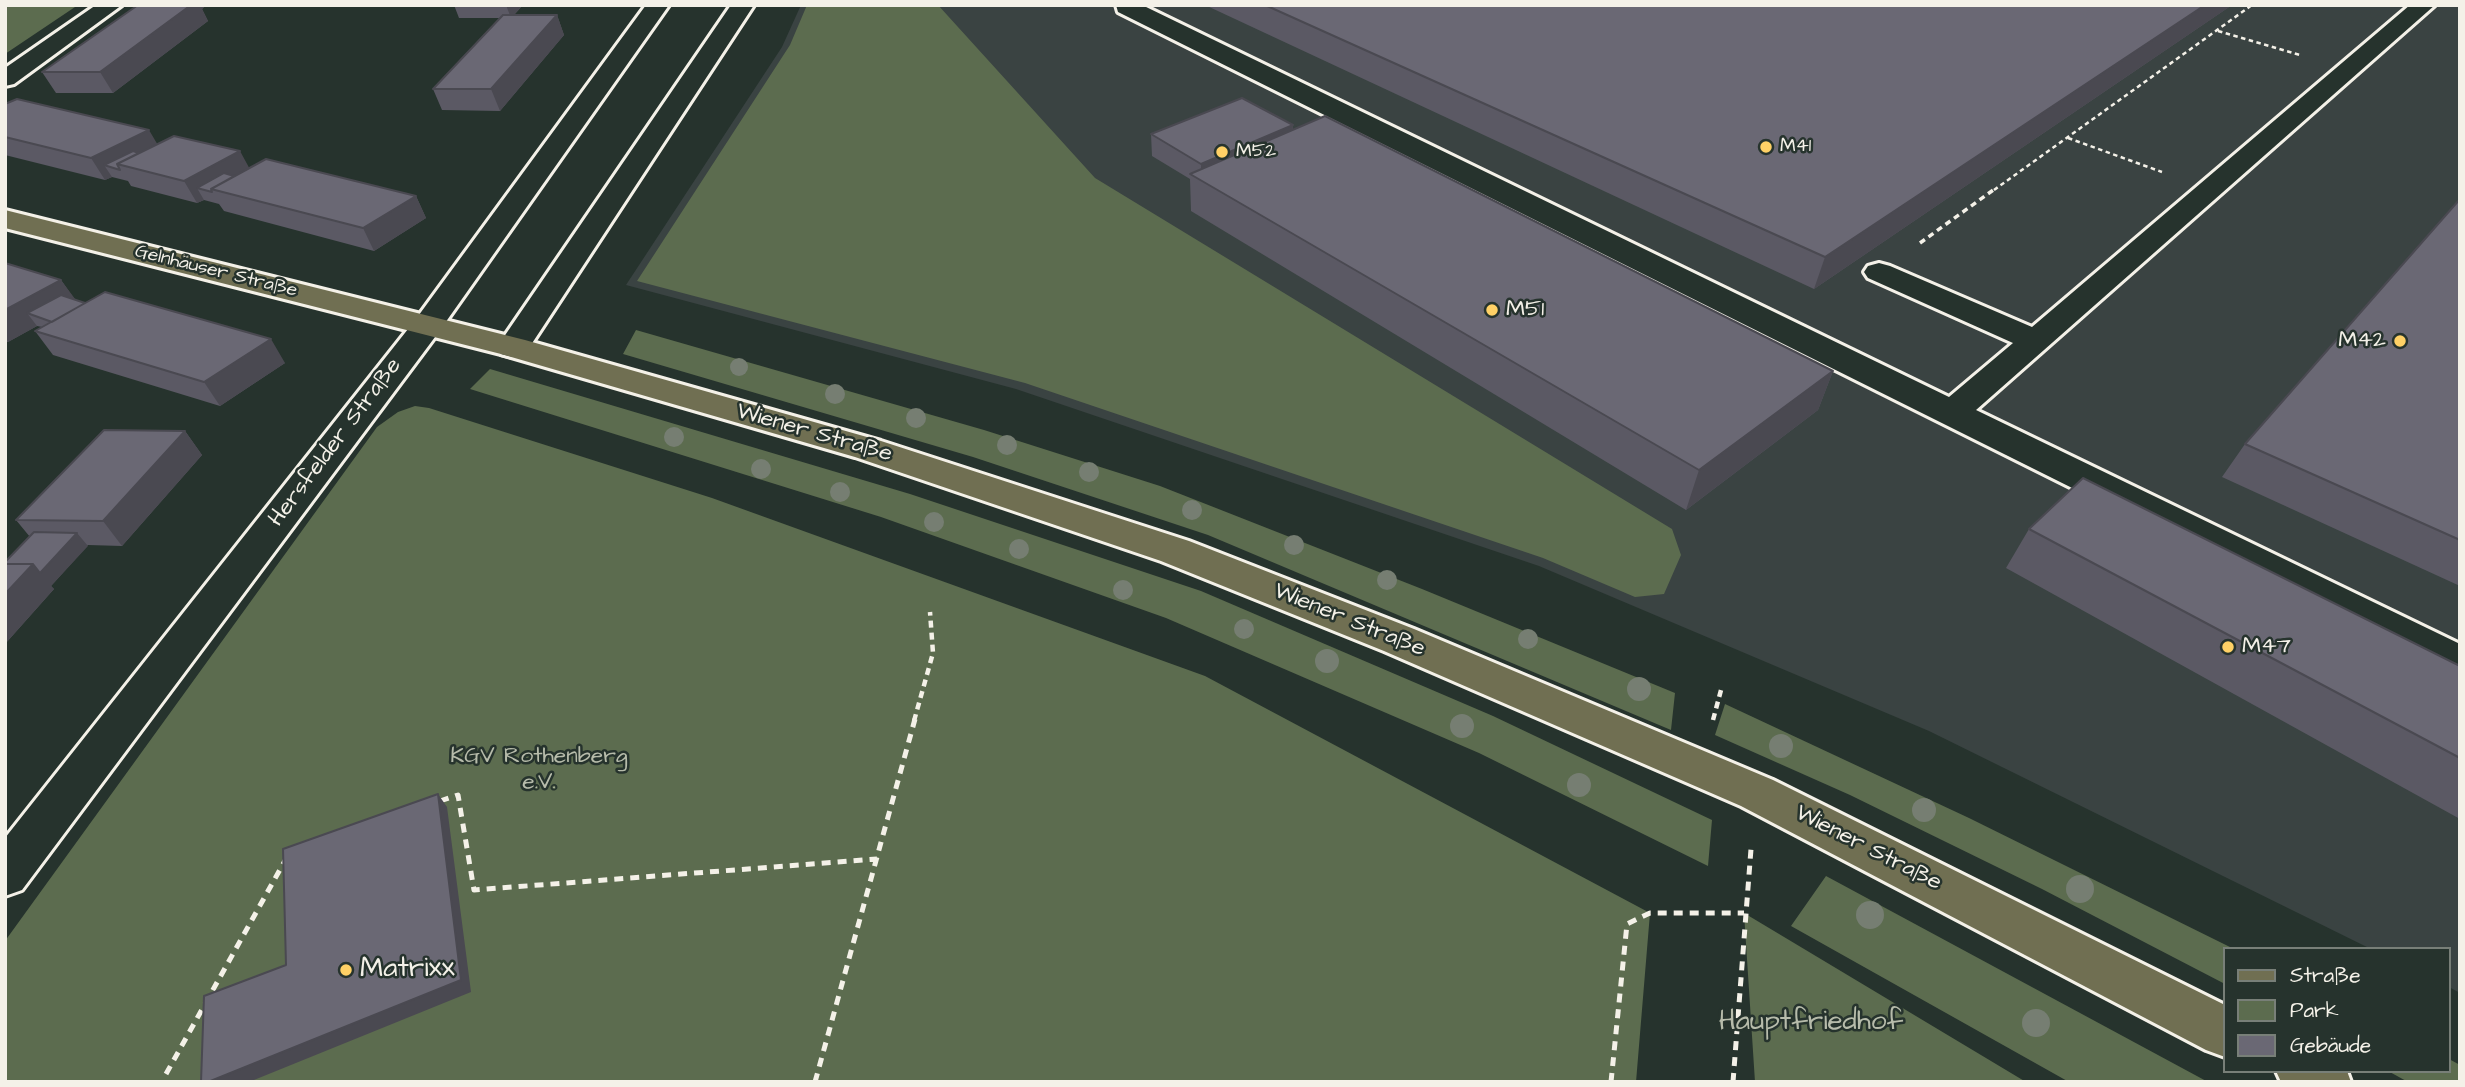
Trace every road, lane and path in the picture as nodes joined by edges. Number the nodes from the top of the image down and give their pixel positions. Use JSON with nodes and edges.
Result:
{"nodes":[{"id":1,"x":111,"y":5,"type":"edge"},
{"id":2,"x":658,"y":5,"type":"edge"},
{"id":3,"x":743,"y":5,"type":"edge"},
{"id":4,"x":1131,"y":5,"type":"edge"},
{"id":5,"x":2252,"y":5,"type":"edge"},
{"id":6,"x":2424,"y":5,"type":"edge"},
{"id":7,"x":2217,"y":30,"type":"junction"},
{"id":8,"x":2350,"y":69,"type":"junction"},
{"id":9,"x":5,"y":79,"type":"edge"},
{"id":10,"x":2067,"y":138,"type":"junction"},
{"id":11,"x":2212,"y":189,"type":"junction"},
{"id":12,"x":5,"y":219,"type":"edge"},
{"id":13,"x":1879,"y":272,"type":"joint"},
{"id":14,"x":427,"y":326,"type":"junction"},
{"id":15,"x":2036,"y":341,"type":"junction"},
{"id":16,"x":513,"y":347,"type":"junction"},
{"id":17,"x":1952,"y":413,"type":"junction"},
{"id":18,"x":930,"y":612,"type":"dead end"},
{"id":19,"x":2460,"y":663,"type":"edge"},
{"id":20,"x":1757,"y":793,"type":"junction"},
{"id":21,"x":433,"y":804,"type":"edge"},
{"id":22,"x":298,"y":852,"type":"edge"},
{"id":23,"x":877,"y":859,"type":"junction"},
{"id":24,"x":5,"y":875,"type":"edge"},
{"id":25,"x":1744,"y":914,"type":"junction"},
{"id":26,"x":2224,"y":1031,"type":"edge"},
{"id":27,"x":2307,"y":1073,"type":"edge"},
{"id":28,"x":166,"y":1074,"type":"dead end"},
{"id":29,"x":816,"y":1082,"type":"edge"},
{"id":30,"x":1611,"y":1082,"type":"edge"},
{"id":31,"x":1733,"y":1082,"type":"edge"},
{"id":32,"x":2323,"y":1082,"type":"edge"}],
"edges":[{"from":1,"to":9,"type":"street"},
{"from":2,"to":14,"type":"street","name":"Hersfelder Straße"},
{"from":3,"to":16,"type":"street"},
{"from":4,"to":17,"type":"street"},
{"from":5,"to":7,"type":"path"},
{"from":6,"to":8,"type":"street"},
{"from":7,"to":8,"type":"path"},
{"from":7,"to":10,"type":"path"},
{"from":8,"to":11,"type":"street"},
{"from":10,"to":11,"type":"path"},
{"from":10,"to":13,"type":"path"},
{"from":11,"to":15,"type":"street"},
{"from":12,"to":14,"type":"main road","name":"Gelnhäuser Straße"},
{"from":13,"to":15,"type":"street"},
{"from":14,"to":16,"type":"main road","name":"Wiener Straße"},
{"from":14,"to":24,"type":"street","name":"Hersfelder Straße"},
{"from":15,"to":17,"type":"street"},
{"from":16,"to":20,"type":"main road","name":"Wiener Straße"},
{"from":17,"to":19,"type":"street"},
{"from":18,"to":23,"type":"path"},
{"from":20,"to":25,"type":"path"},
{"from":20,"to":26,"type":"main road","name":"Wiener Straße"},
{"from":21,"to":23,"type":"path"},
{"from":22,"to":28,"type":"path"},
{"from":23,"to":29,"type":"path"},
{"from":25,"to":30,"type":"path"},
{"from":25,"to":31,"type":"path"},
{"from":27,"to":32,"type":"main road"}]}
